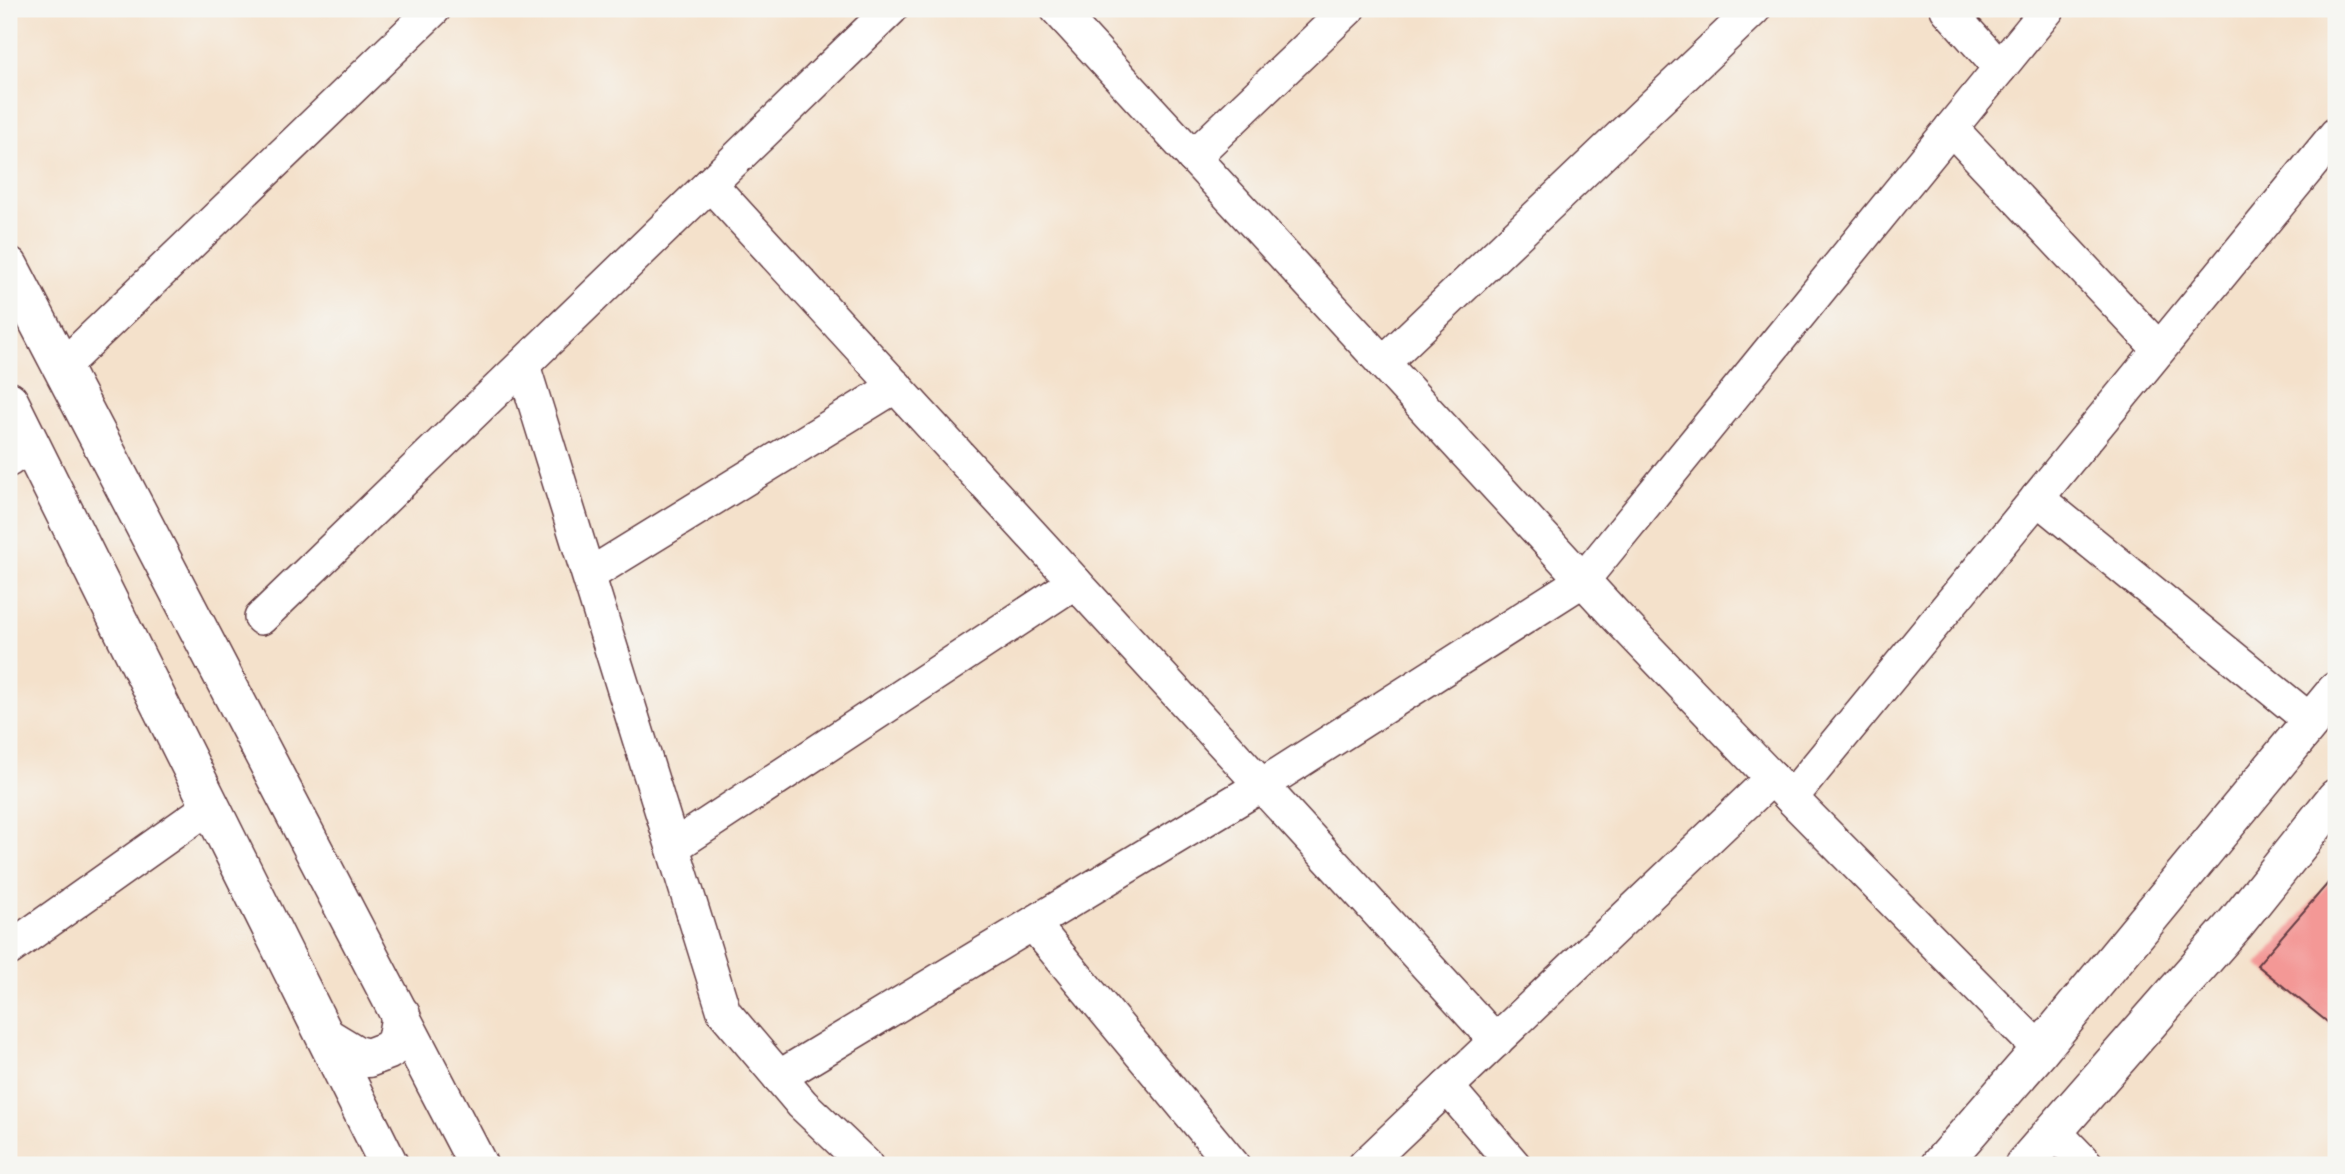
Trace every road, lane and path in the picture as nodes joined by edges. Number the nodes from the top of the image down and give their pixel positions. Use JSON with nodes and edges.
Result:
{"nodes":[{"id":1,"x":434,"y":9,"type":"edge"},
{"id":2,"x":891,"y":9,"type":"edge"},
{"id":3,"x":1057,"y":9,"type":"edge"},
{"id":4,"x":1348,"y":9,"type":"edge"},
{"id":5,"x":1754,"y":9,"type":"edge"},
{"id":6,"x":1947,"y":9,"type":"edge"},
{"id":7,"x":2049,"y":9,"type":"edge"},
{"id":8,"x":2000,"y":68,"type":"junction"},
{"id":9,"x":1951,"y":128,"type":"junction"},
{"id":10,"x":2336,"y":134,"type":"edge"},
{"id":11,"x":1193,"y":157,"type":"junction"},
{"id":12,"x":710,"y":184,"type":"junction"},
{"id":13,"x":9,"y":266,"type":"edge"},
{"id":14,"x":2160,"y":349,"type":"junction"},
{"id":15,"x":1383,"y":363,"type":"junction"},
{"id":16,"x":523,"y":365,"type":"junction"},
{"id":17,"x":61,"y":368,"type":"junction"},
{"id":18,"x":896,"y":386,"type":"junction"},
{"id":19,"x":9,"y":401,"type":"edge"},
{"id":20,"x":20,"y":452,"type":"edge"},
{"id":21,"x":2037,"y":498,"type":"junction"},
{"id":22,"x":589,"y":575,"type":"junction"},
{"id":23,"x":1583,"y":580,"type":"junction"},
{"id":24,"x":1075,"y":582,"type":"junction"},
{"id":25,"x":261,"y":618,"type":"dead end"},
{"id":26,"x":2328,"y":705,"type":"edge"},
{"id":27,"x":1262,"y":785,"type":"junction"},
{"id":28,"x":1782,"y":788,"type":"junction"},
{"id":29,"x":2336,"y":798,"type":"edge"},
{"id":30,"x":209,"y":807,"type":"junction"},
{"id":31,"x":673,"y":847,"type":"junction"},
{"id":32,"x":1033,"y":924,"type":"junction"},
{"id":33,"x":9,"y":949,"type":"edge"},
{"id":34,"x":401,"y":1015,"type":"junction"},
{"id":35,"x":328,"y":1038,"type":"junction"},
{"id":36,"x":1496,"y":1041,"type":"junction"},
{"id":37,"x":2040,"y":1050,"type":"junction"},
{"id":38,"x":779,"y":1077,"type":"junction"},
{"id":39,"x":1447,"y":1087,"type":"junction"},
{"id":40,"x":2055,"y":1132,"type":"junction"},
{"id":41,"x":389,"y":1165,"type":"edge"},
{"id":42,"x":478,"y":1165,"type":"edge"},
{"id":43,"x":866,"y":1165,"type":"edge"},
{"id":44,"x":1233,"y":1165,"type":"edge"},
{"id":45,"x":1365,"y":1165,"type":"edge"},
{"id":46,"x":1514,"y":1165,"type":"edge"},
{"id":47,"x":1940,"y":1165,"type":"edge"},
{"id":48,"x":2024,"y":1165,"type":"edge"},
{"id":49,"x":2087,"y":1165,"type":"edge"}],
"edges":[{"from":1,"to":17,"type":"street"},
{"from":2,"to":12,"type":"street"},
{"from":3,"to":11,"type":"street"},
{"from":4,"to":11,"type":"street"},
{"from":5,"to":15,"type":"street"},
{"from":6,"to":8,"type":"street"},
{"from":7,"to":8,"type":"street"},
{"from":8,"to":9,"type":"street"},
{"from":9,"to":14,"type":"street"},
{"from":9,"to":23,"type":"street"},
{"from":10,"to":14,"type":"street"},
{"from":11,"to":15,"type":"street"},
{"from":12,"to":16,"type":"street"},
{"from":12,"to":18,"type":"street"},
{"from":13,"to":17,"type":"main road"},
{"from":14,"to":21,"type":"street"},
{"from":15,"to":23,"type":"street"},
{"from":16,"to":22,"type":"street"},
{"from":16,"to":25,"type":"street"},
{"from":17,"to":34,"type":"main road"},
{"from":18,"to":22,"type":"street"},
{"from":18,"to":24,"type":"street"},
{"from":19,"to":20,"type":"main road"},
{"from":20,"to":30,"type":"main road"},
{"from":21,"to":26,"type":"street"},
{"from":21,"to":28,"type":"street"},
{"from":22,"to":31,"type":"street"},
{"from":23,"to":27,"type":"street"},
{"from":23,"to":28,"type":"street"},
{"from":24,"to":27,"type":"street"},
{"from":24,"to":31,"type":"street"},
{"from":26,"to":37,"type":"main road"},
{"from":27,"to":32,"type":"street"},
{"from":27,"to":36,"type":"street"},
{"from":28,"to":36,"type":"street"},
{"from":28,"to":37,"type":"street"},
{"from":29,"to":40,"type":"main road"},
{"from":30,"to":33,"type":"street"},
{"from":30,"to":35,"type":"main road"},
{"from":31,"to":38,"type":"street"},
{"from":32,"to":38,"type":"street"},
{"from":32,"to":44,"type":"street"},
{"from":34,"to":35,"type":"main road"},
{"from":34,"to":42,"type":"main road"},
{"from":35,"to":41,"type":"main road"},
{"from":36,"to":39,"type":"street"},
{"from":37,"to":47,"type":"main road"},
{"from":38,"to":43,"type":"street"},
{"from":39,"to":45,"type":"street"},
{"from":39,"to":46,"type":"street"},
{"from":40,"to":48,"type":"main road"},
{"from":40,"to":49,"type":"street"}]}
